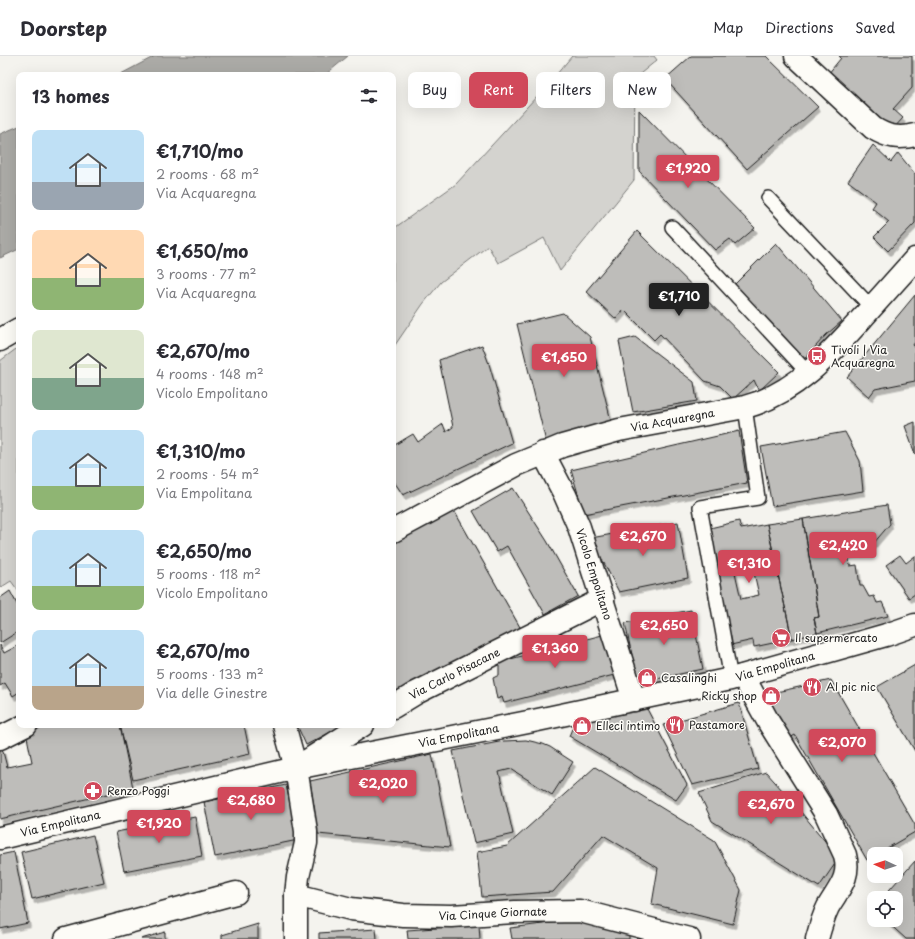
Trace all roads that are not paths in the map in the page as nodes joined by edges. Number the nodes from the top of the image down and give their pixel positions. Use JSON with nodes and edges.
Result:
{"nodes":[{"id":1,"x":796,"y":56,"type":"edge"},
{"id":2,"x":915,"y":135,"type":"edge"},
{"id":3,"x":768,"y":198,"type":"dead end"},
{"id":4,"x":672,"y":227,"type":"dead end"},
{"id":5,"x":915,"y":259,"type":"edge"},
{"id":6,"x":872,"y":308,"type":"junction"},
{"id":7,"x":16,"y":331,"type":"edge"},
{"id":8,"x":0,"y":340,"type":"edge"},
{"id":9,"x":808,"y":373,"type":"junction"},
{"id":10,"x":745,"y":407,"type":"junction"},
{"id":11,"x":543,"y":453,"type":"junction"},
{"id":12,"x":396,"y":528,"type":"edge"},
{"id":13,"x":603,"y":599,"type":"junction"},
{"id":14,"x":915,"y":625,"type":"edge"},
{"id":15,"x":737,"y":677,"type":"junction"},
{"id":16,"x":634,"y":700,"type":"junction"},
{"id":17,"x":396,"y":705,"type":"edge"},
{"id":18,"x":20,"y":728,"type":"edge"},
{"id":19,"x":285,"y":728,"type":"edge"},
{"id":20,"x":358,"y":728,"type":"edge"},
{"id":21,"x":0,"y":738,"type":"edge"},
{"id":22,"x":296,"y":768,"type":"junction"},
{"id":23,"x":0,"y":838,"type":"edge"},
{"id":24,"x":236,"y":893,"type":"dead end"},
{"id":25,"x":296,"y":895,"type":"junction"},
{"id":26,"x":66,"y":939,"type":"edge"},
{"id":27,"x":296,"y":939,"type":"edge"},
{"id":28,"x":688,"y":939,"type":"edge"},
{"id":29,"x":817,"y":939,"type":"edge"}],
"edges":[{"from":1,"to":2,"type":"street"},
{"from":3,"to":6,"type":"lane"},
{"from":4,"to":9,"type":"lane"},
{"from":5,"to":6,"type":"street","name":"Via Acquaregna"},
{"from":6,"to":9,"type":"street","name":"Via Acquaregna"},
{"from":7,"to":8,"type":"street"},
{"from":9,"to":10,"type":"street","name":"Via Acquaregna"},
{"from":10,"to":11,"type":"street","name":"Via Acquaregna"},
{"from":10,"to":15,"type":"lane"},
{"from":11,"to":12,"type":"street","name":"Via Acquaregna"},
{"from":11,"to":13,"type":"street","name":"Vicolo Empolitano"},
{"from":13,"to":16,"type":"street","name":"Vicolo Empolitano"},
{"from":13,"to":17,"type":"street","name":"Via Carlo Pisacane"},
{"from":14,"to":15,"type":"street","name":"Via Empolitana"},
{"from":15,"to":16,"type":"street","name":"Via Empolitana"},
{"from":15,"to":29,"type":"street"},
{"from":16,"to":22,"type":"street","name":"Via Empolitana"},
{"from":18,"to":21,"type":"street"},
{"from":19,"to":22,"type":"street"},
{"from":20,"to":22,"type":"street"},
{"from":22,"to":23,"type":"street","name":"Via Empolitana"},
{"from":22,"to":25,"type":"street"},
{"from":24,"to":26,"type":"street"},
{"from":25,"to":27,"type":"street"},
{"from":25,"to":28,"type":"street","name":"Via Cinque Giornate"}]}
